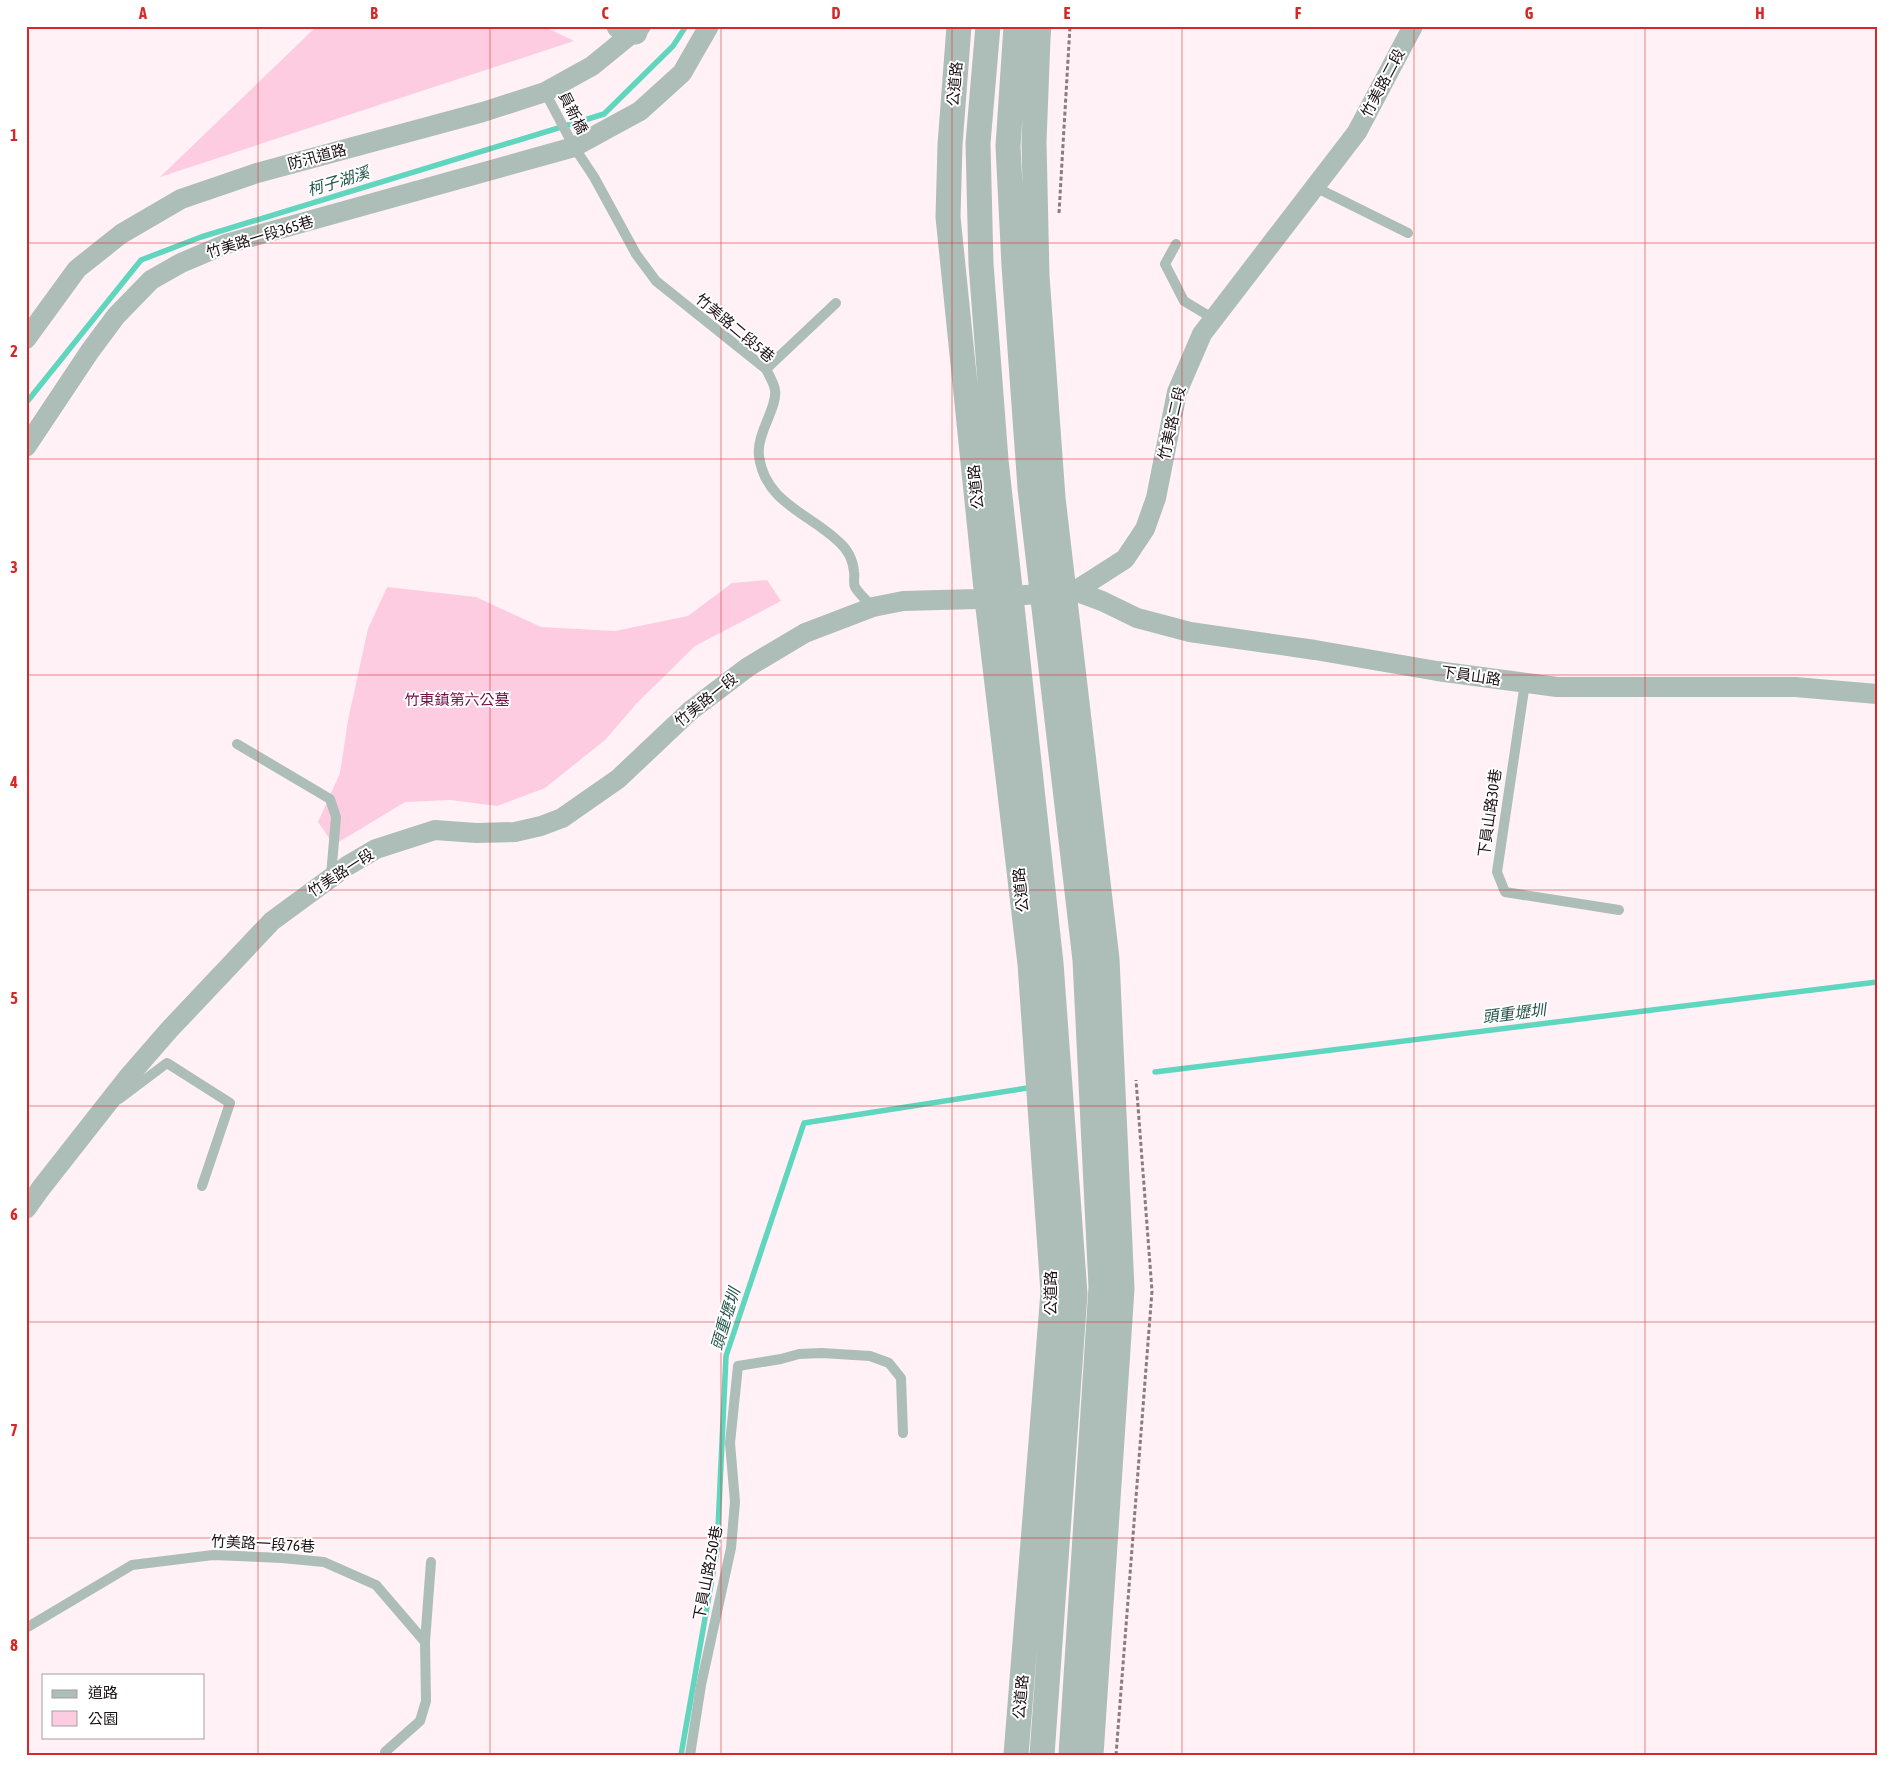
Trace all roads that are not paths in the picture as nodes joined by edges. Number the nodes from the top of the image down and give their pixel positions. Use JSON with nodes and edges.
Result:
{"nodes":[{"id":1,"x":709,"y":26,"type":"edge"},
{"id":2,"x":960,"y":26,"type":"edge"},
{"id":3,"x":988,"y":26,"type":"edge"},
{"id":4,"x":1016,"y":26,"type":"edge"},
{"id":5,"x":1040,"y":26,"type":"edge"},
{"id":6,"x":1413,"y":26,"type":"edge"},
{"id":7,"x":631,"y":28,"type":"edge"},
{"id":8,"x":545,"y":92,"type":"junction"},
{"id":9,"x":574,"y":147,"type":"junction"},
{"id":10,"x":1315,"y":187,"type":"junction"},
{"id":11,"x":1408,"y":233,"type":"dead end"},
{"id":12,"x":1176,"y":244,"type":"dead end"},
{"id":13,"x":836,"y":303,"type":"dead end"},
{"id":14,"x":1214,"y":319,"type":"junction"},
{"id":15,"x":26,"y":339,"type":"edge"},
{"id":16,"x":766,"y":368,"type":"junction"},
{"id":17,"x":26,"y":447,"type":"edge"},
{"id":18,"x":1061,"y":592,"type":"junction"},
{"id":19,"x":999,"y":597,"type":"junction"},
{"id":20,"x":873,"y":607,"type":"junction"},
{"id":21,"x":1525,"y":683,"type":"junction"},
{"id":22,"x":1877,"y":694,"type":"edge"},
{"id":23,"x":237,"y":744,"type":"dead end"},
{"id":24,"x":331,"y":876,"type":"junction"},
{"id":25,"x":1619,"y":910,"type":"dead end"},
{"id":26,"x":101,"y":1113,"type":"junction"},
{"id":27,"x":202,"y":1186,"type":"dead end"},
{"id":28,"x":26,"y":1209,"type":"edge"},
{"id":29,"x":902,"y":1433,"type":"dead end"},
{"id":30,"x":431,"y":1562,"type":"dead end"},
{"id":31,"x":26,"y":1628,"type":"edge"},
{"id":32,"x":424,"y":1642,"type":"junction"},
{"id":33,"x":385,"y":1755,"type":"edge"},
{"id":34,"x":690,"y":1755,"type":"edge"},
{"id":35,"x":1016,"y":1755,"type":"edge"},
{"id":36,"x":1042,"y":1755,"type":"edge"},
{"id":37,"x":1071,"y":1755,"type":"edge"},
{"id":38,"x":1091,"y":1755,"type":"edge"}],
"edges":[{"from":1,"to":9,"type":"street","name":"竹美路一段365巷"},
{"from":2,"to":19,"type":"street","name":"公道路"},
{"from":3,"to":19,"type":"street","name":"公道路"},
{"from":4,"to":18,"type":"street"},
{"from":5,"to":18,"type":"street"},
{"from":6,"to":10,"type":"street","name":"竹美路二段"},
{"from":7,"to":8,"type":"street","name":"防汛道路"},
{"from":8,"to":9,"type":"lane","name":"員新橋"},
{"from":8,"to":15,"type":"street","name":"防汛道路"},
{"from":9,"to":16,"type":"lane","name":"竹美路二段5巷"},
{"from":9,"to":17,"type":"street","name":"竹美路一段365巷"},
{"from":10,"to":11,"type":"lane"},
{"from":10,"to":14,"type":"street","name":"竹美路二段"},
{"from":12,"to":14,"type":"lane"},
{"from":13,"to":16,"type":"lane"},
{"from":14,"to":18,"type":"street","name":"竹美路二段"},
{"from":16,"to":20,"type":"lane","name":"竹美路二段5巷"},
{"from":18,"to":19,"type":"street","name":"竹美路二段"},
{"from":18,"to":21,"type":"street","name":"下員山路"},
{"from":18,"to":37,"type":"street"},
{"from":18,"to":38,"type":"street"},
{"from":19,"to":20,"type":"street","name":"竹美路二段"},
{"from":19,"to":35,"type":"street","name":"公道路"},
{"from":19,"to":36,"type":"street","name":"公道路"},
{"from":20,"to":24,"type":"street","name":"竹美路一段"},
{"from":21,"to":22,"type":"street","name":"下員山路"},
{"from":21,"to":25,"type":"lane","name":"下員山路30巷"},
{"from":23,"to":24,"type":"lane"},
{"from":24,"to":26,"type":"street","name":"竹美路一段"},
{"from":26,"to":27,"type":"lane"},
{"from":26,"to":28,"type":"street","name":"竹美路一段"},
{"from":29,"to":34,"type":"lane","name":"下員山路250巷"},
{"from":30,"to":32,"type":"lane"},
{"from":31,"to":32,"type":"lane","name":"竹美路一段76巷"},
{"from":32,"to":33,"type":"lane"}]}
